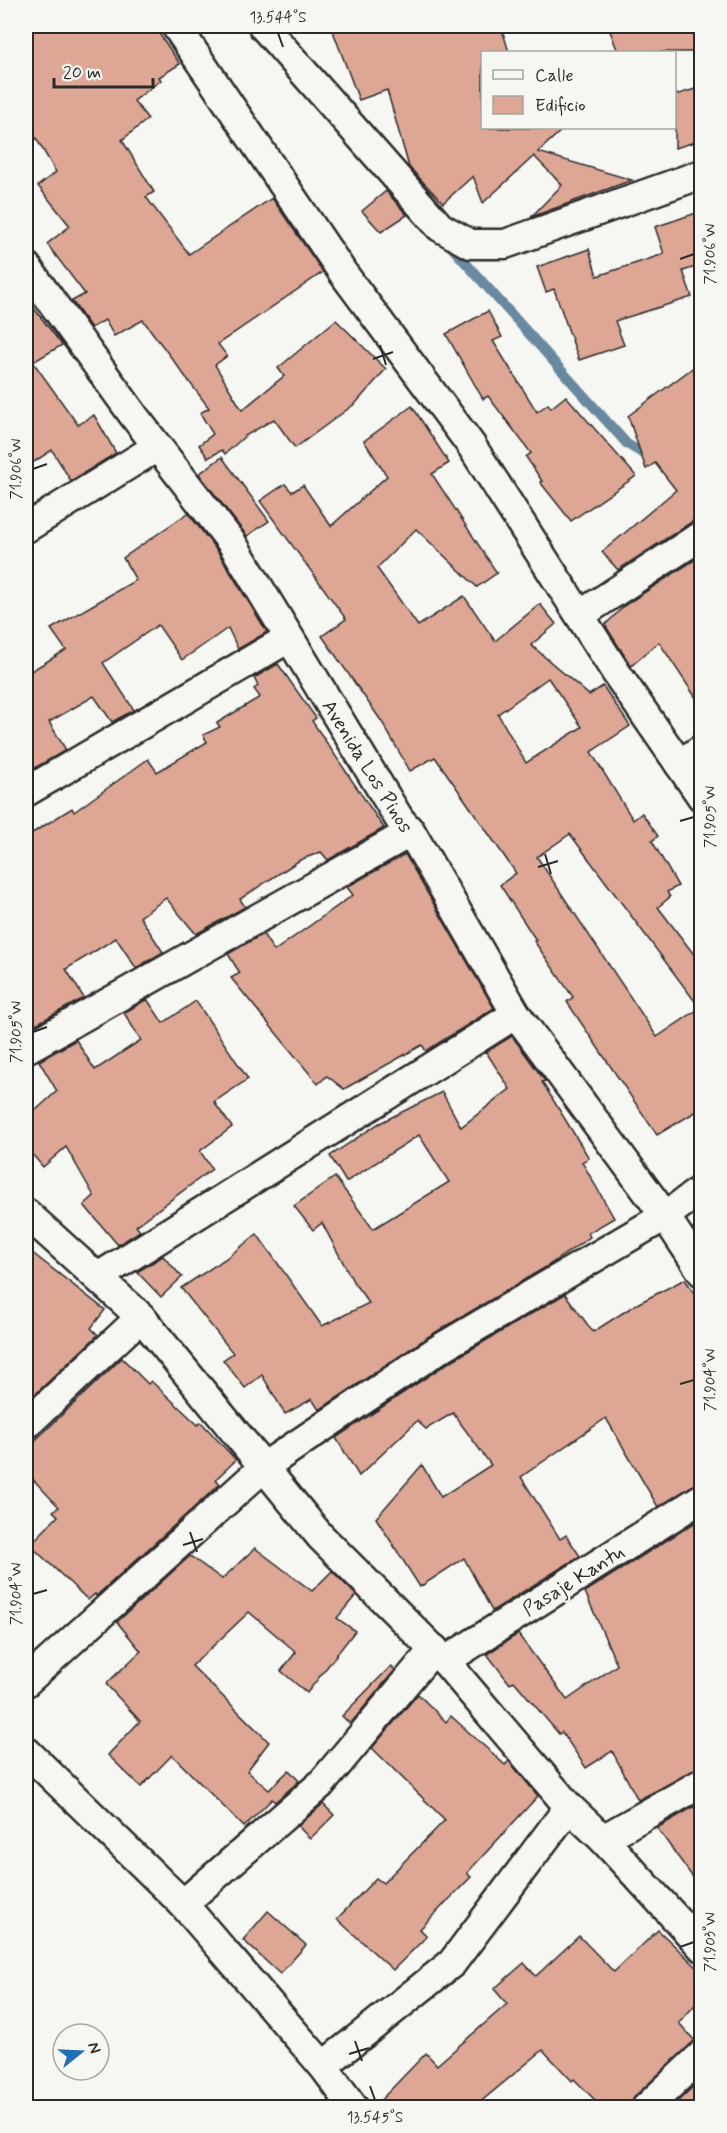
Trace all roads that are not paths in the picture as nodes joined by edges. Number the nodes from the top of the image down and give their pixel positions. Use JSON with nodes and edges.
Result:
{"nodes":[{"id":1,"x":176,"y":26,"type":"edge"},
{"id":2,"x":263,"y":26,"type":"edge"},
{"id":3,"x":702,"y":174,"type":"edge"},
{"id":4,"x":26,"y":266,"type":"edge"},
{"id":5,"x":35,"y":301,"type":"edge"},
{"id":6,"x":157,"y":447,"type":"junction"},
{"id":7,"x":26,"y":528,"type":"edge"},
{"id":8,"x":702,"y":535,"type":"edge"},
{"id":9,"x":580,"y":615,"type":"junction"},
{"id":10,"x":289,"y":638,"type":"junction"},
{"id":11,"x":690,"y":756,"type":"edge"},
{"id":12,"x":26,"y":792,"type":"edge"},
{"id":13,"x":702,"y":797,"type":"edge"},
{"id":14,"x":411,"y":832,"type":"junction"},
{"id":15,"x":516,"y":1014,"type":"junction"},
{"id":16,"x":26,"y":1049,"type":"edge"},
{"id":17,"x":702,"y":1189,"type":"edge"},
{"id":18,"x":26,"y":1213,"type":"edge"},
{"id":19,"x":665,"y":1216,"type":"junction"},
{"id":20,"x":702,"y":1272,"type":"edge"},
{"id":21,"x":98,"y":1277,"type":"junction"},
{"id":22,"x":141,"y":1317,"type":"junction"},
{"id":23,"x":26,"y":1425,"type":"edge"},
{"id":24,"x":265,"y":1467,"type":"junction"},
{"id":25,"x":702,"y":1498,"type":"edge"},
{"id":26,"x":440,"y":1655,"type":"junction"},
{"id":27,"x":26,"y":1682,"type":"edge"},
{"id":28,"x":26,"y":1751,"type":"edge"},
{"id":29,"x":702,"y":1783,"type":"edge"},
{"id":30,"x":569,"y":1807,"type":"junction"},
{"id":31,"x":603,"y":1839,"type":"junction"},
{"id":32,"x":183,"y":1904,"type":"junction"},
{"id":33,"x":702,"y":1947,"type":"edge"},
{"id":34,"x":702,"y":2055,"type":"edge"},
{"id":35,"x":323,"y":2066,"type":"junction"},
{"id":36,"x":354,"y":2108,"type":"edge"},
{"id":37,"x":646,"y":2108,"type":"edge"}],
"edges":[{"from":1,"to":9,"type":"street"},
{"from":2,"to":3,"type":"street"},
{"from":4,"to":5,"type":"street","name":"Avenida Los Pinos"},
{"from":5,"to":6,"type":"street","name":"Avenida Los Pinos"},
{"from":6,"to":7,"type":"street"},
{"from":6,"to":10,"type":"street","name":"Avenida Los Pinos"},
{"from":8,"to":9,"type":"street"},
{"from":9,"to":11,"type":"street"},
{"from":10,"to":12,"type":"street"},
{"from":10,"to":14,"type":"street","name":"Avenida Los Pinos"},
{"from":11,"to":13,"type":"street"},
{"from":14,"to":15,"type":"street","name":"Avenida Los Pinos"},
{"from":14,"to":16,"type":"street"},
{"from":15,"to":19,"type":"street","name":"Avenida Los Pinos"},
{"from":15,"to":21,"type":"street"},
{"from":17,"to":19,"type":"street"},
{"from":18,"to":21,"type":"street"},
{"from":19,"to":20,"type":"street","name":"Avenida Los Pinos"},
{"from":19,"to":24,"type":"street"},
{"from":21,"to":22,"type":"street"},
{"from":22,"to":23,"type":"street"},
{"from":22,"to":24,"type":"street"},
{"from":24,"to":26,"type":"street"},
{"from":24,"to":27,"type":"street"},
{"from":25,"to":26,"type":"street","name":"Pasaje Kantu"},
{"from":26,"to":30,"type":"street"},
{"from":26,"to":32,"type":"street","name":"Pasaje Kantu"},
{"from":28,"to":32,"type":"street"},
{"from":29,"to":31,"type":"street"},
{"from":30,"to":31,"type":"street"},
{"from":30,"to":35,"type":"street"},
{"from":31,"to":33,"type":"street"},
{"from":32,"to":35,"type":"street"},
{"from":34,"to":37,"type":"street"},
{"from":35,"to":36,"type":"street"}]}
